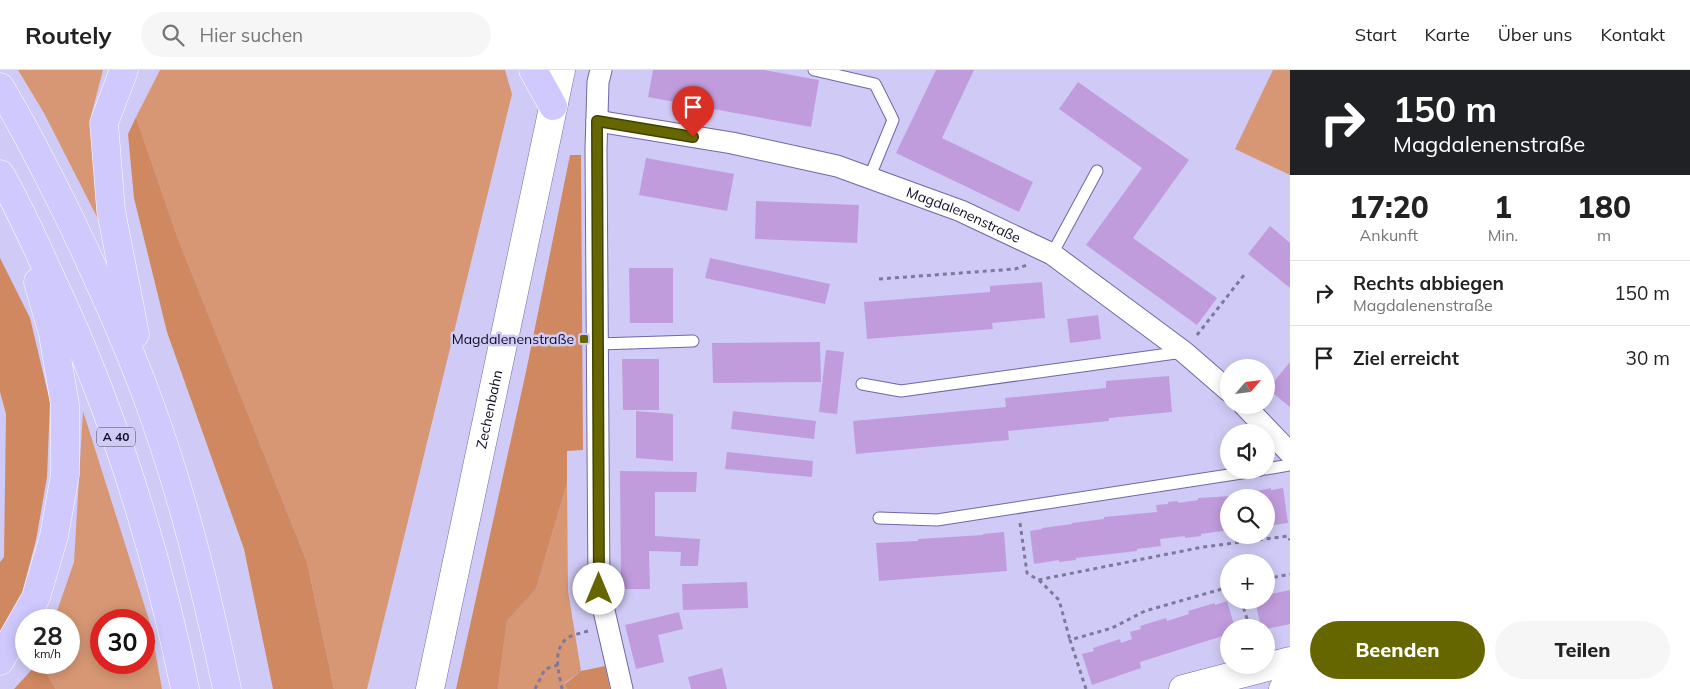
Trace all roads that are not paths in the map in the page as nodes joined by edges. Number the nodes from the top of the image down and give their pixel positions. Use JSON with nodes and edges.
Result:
{"nodes":[{"id":1,"x":124,"y":70,"type":"edge"},
{"id":2,"x":533,"y":70,"type":"edge"},
{"id":3,"x":561,"y":70,"type":"edge"},
{"id":4,"x":601,"y":70,"type":"edge"},
{"id":5,"x":814,"y":70,"type":"edge"},
{"id":6,"x":0,"y":87,"type":"edge"},
{"id":7,"x":553,"y":106,"type":"junction"},
{"id":8,"x":597,"y":121,"type":"junction"},
{"id":9,"x":1097,"y":171,"type":"dead end"},
{"id":10,"x":870,"y":176,"type":"junction"},
{"id":11,"x":7,"y":185,"type":"edge"},
{"id":12,"x":1052,"y":254,"type":"junction"},
{"id":13,"x":693,"y":341,"type":"dead end"},
{"id":14,"x":599,"y":344,"type":"junction"},
{"id":15,"x":1184,"y":352,"type":"junction"},
{"id":16,"x":1220,"y":383,"type":"edge"},
{"id":17,"x":862,"y":384,"type":"dead end"},
{"id":18,"x":146,"y":395,"type":"junction"},
{"id":19,"x":1253,"y":414,"type":"edge"},
{"id":20,"x":1290,"y":453,"type":"edge"},
{"id":21,"x":1290,"y":465,"type":"edge"},
{"id":22,"x":1275,"y":468,"type":"edge"},
{"id":23,"x":1220,"y":476,"type":"edge"},
{"id":24,"x":879,"y":518,"type":"dead end"},
{"id":25,"x":0,"y":661,"type":"edge"},
{"id":26,"x":1290,"y":661,"type":"edge"},
{"id":27,"x":1290,"y":687,"type":"edge"},
{"id":28,"x":185,"y":689,"type":"edge"},
{"id":29,"x":227,"y":689,"type":"edge"},
{"id":30,"x":430,"y":689,"type":"edge"},
{"id":31,"x":622,"y":689,"type":"edge"},
{"id":32,"x":1183,"y":689,"type":"edge"},
{"id":33,"x":1283,"y":689,"type":"edge"}],
"edges":[{"from":1,"to":18,"type":"highway"},
{"from":2,"to":7,"type":"highway"},
{"from":3,"to":7,"type":"main road","name":"Zechenbahn"},
{"from":4,"to":8,"type":"street"},
{"from":5,"to":10,"type":"lane"},
{"from":6,"to":18,"type":"highway"},
{"from":7,"to":30,"type":"main road","name":"Zechenbahn"},
{"from":8,"to":10,"type":"street","name":"Magdalenenstraße"},
{"from":8,"to":14,"type":"street"},
{"from":9,"to":12,"type":"lane"},
{"from":10,"to":12,"type":"street","name":"Magdalenenstraße"},
{"from":11,"to":25,"type":"highway"},
{"from":11,"to":28,"type":"highway","number":"A 40"},
{"from":12,"to":15,"type":"street","name":"Magdalenenstraße"},
{"from":13,"to":14,"type":"lane"},
{"from":14,"to":31,"type":"street"},
{"from":15,"to":16,"type":"street","name":"Magdalenenstraße"},
{"from":15,"to":17,"type":"lane"},
{"from":18,"to":29,"type":"highway"},
{"from":19,"to":20,"type":"street"},
{"from":21,"to":22,"type":"lane"},
{"from":23,"to":24,"type":"lane"},
{"from":26,"to":32,"type":"main road"},
{"from":27,"to":33,"type":"main road"}]}
